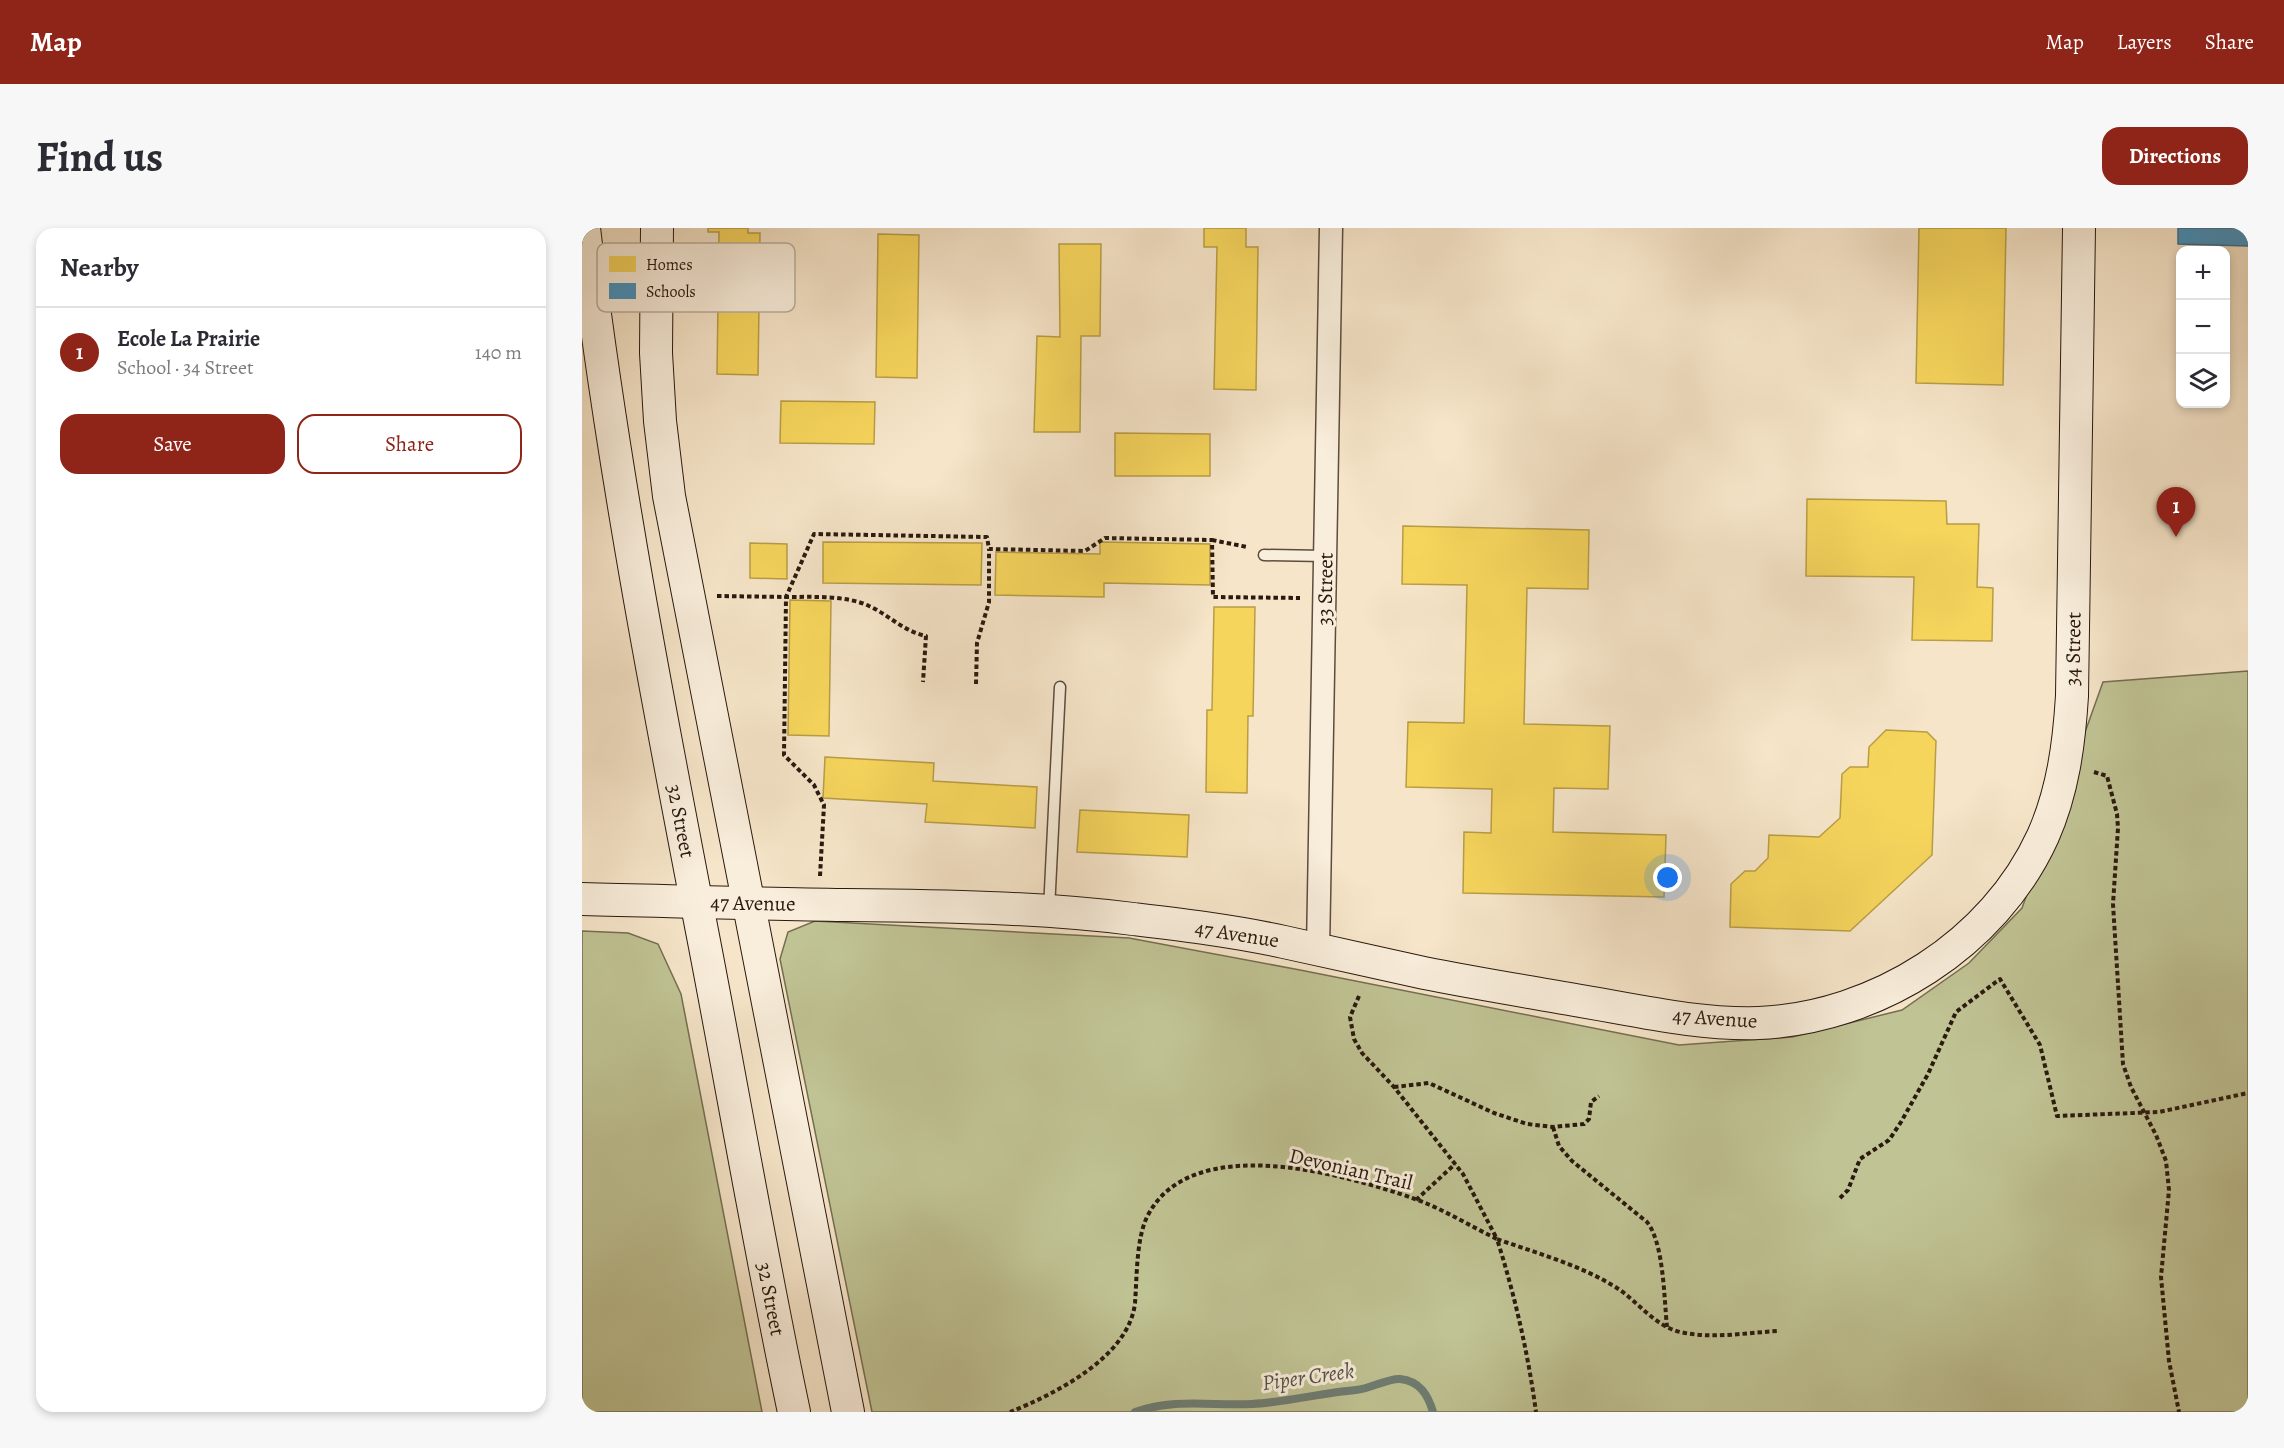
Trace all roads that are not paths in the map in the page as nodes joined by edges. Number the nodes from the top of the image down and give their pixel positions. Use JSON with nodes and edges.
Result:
{"nodes":[{"id":1,"x":584,"y":228,"type":"edge"},
{"id":2,"x":657,"y":228,"type":"edge"},
{"id":3,"x":1331,"y":228,"type":"edge"},
{"id":4,"x":2079,"y":228,"type":"edge"},
{"id":5,"x":657,"y":243,"type":"edge"},
{"id":6,"x":656,"y":312,"type":"edge"},
{"id":7,"x":1264,"y":555,"type":"road end"},
{"id":8,"x":1325,"y":556,"type":"junction"},
{"id":9,"x":1060,"y":687,"type":"dead end"},
{"id":10,"x":582,"y":899,"type":"edge"},
{"id":11,"x":696,"y":902,"type":"junction"},
{"id":12,"x":748,"y":903,"type":"junction"},
{"id":13,"x":1049,"y":910,"type":"junction"},
{"id":14,"x":1318,"y":950,"type":"junction"},
{"id":15,"x":1881,"y":993,"type":"joint"},
{"id":16,"x":794,"y":1412,"type":"edge"},
{"id":17,"x":848,"y":1412,"type":"edge"}],
"edges":[{"from":1,"to":11,"type":"main road","name":"32 Street"},
{"from":2,"to":5,"type":"main road"},
{"from":3,"to":8,"type":"street","name":"33 Street"},
{"from":4,"to":15,"type":"main road","name":"34 Street"},
{"from":6,"to":12,"type":"main road"},
{"from":7,"to":8,"type":"lane"},
{"from":8,"to":14,"type":"street","name":"33 Street"},
{"from":9,"to":13,"type":"lane"},
{"from":10,"to":11,"type":"main road","name":"47 Avenue"},
{"from":11,"to":12,"type":"main road","name":"47 Avenue"},
{"from":11,"to":16,"type":"main road","name":"32 Street"},
{"from":12,"to":13,"type":"main road","name":"47 Avenue"},
{"from":12,"to":17,"type":"main road"},
{"from":13,"to":14,"type":"main road","name":"47 Avenue"},
{"from":14,"to":15,"type":"main road","name":"47 Avenue"}]}
